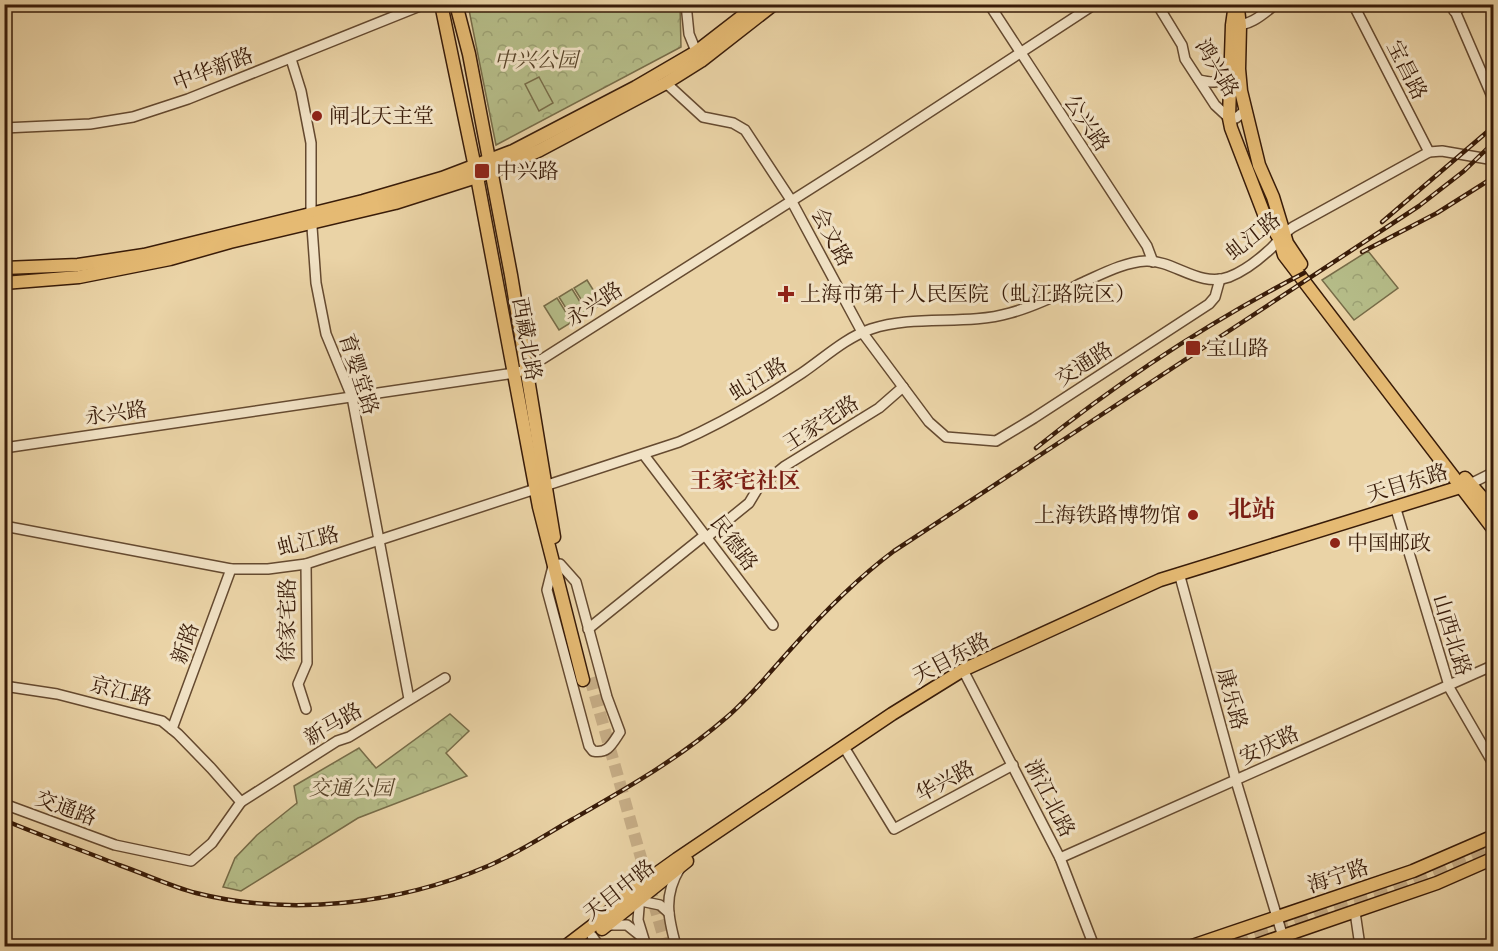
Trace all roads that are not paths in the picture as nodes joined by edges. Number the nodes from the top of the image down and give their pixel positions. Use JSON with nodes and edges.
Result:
{"nodes":[{"id":1,"x":425,"y":4,"type":"edge"},
{"id":2,"x":441,"y":4,"type":"edge"},
{"id":3,"x":456,"y":4,"type":"edge"},
{"id":4,"x":686,"y":4,"type":"edge"},
{"id":5,"x":758,"y":4,"type":"edge"},
{"id":6,"x":774,"y":4,"type":"edge"},
{"id":7,"x":989,"y":4,"type":"edge"},
{"id":8,"x":1095,"y":4,"type":"edge"},
{"id":9,"x":1157,"y":4,"type":"edge"},
{"id":10,"x":1237,"y":4,"type":"edge"},
{"id":11,"x":1276,"y":4,"type":"edge"},
{"id":12,"x":1353,"y":4,"type":"edge"},
{"id":13,"x":1467,"y":4,"type":"edge"},
{"id":14,"x":1453,"y":8,"type":"edge"},
{"id":15,"x":1236,"y":25,"type":"junction"},
{"id":16,"x":1019,"y":52,"type":"junction"},
{"id":17,"x":698,"y":57,"type":"junction"},
{"id":18,"x":291,"y":59,"type":"junction"},
{"id":19,"x":1230,"y":73,"type":"junction"},
{"id":20,"x":1199,"y":80,"type":"junction"},
{"id":21,"x":666,"y":82,"type":"junction"},
{"id":22,"x":1494,"y":101,"type":"edge"},
{"id":23,"x":1246,"y":110,"type":"junction"},
{"id":24,"x":1229,"y":118,"type":"junction"},
{"id":25,"x":4,"y":128,"type":"edge"},
{"id":26,"x":1429,"y":152,"type":"junction"},
{"id":27,"x":1494,"y":160,"type":"edge"},
{"id":28,"x":1259,"y":165,"type":"junction"},
{"id":29,"x":491,"y":166,"type":"junction"},
{"id":30,"x":476,"y":172,"type":"junction"},
{"id":31,"x":791,"y":200,"type":"junction"},
{"id":32,"x":312,"y":218,"type":"junction"},
{"id":33,"x":1282,"y":235,"type":"junction"},
{"id":34,"x":1153,"y":262,"type":"junction"},
{"id":35,"x":4,"y":268,"type":"edge"},
{"id":36,"x":1220,"y":279,"type":"junction"},
{"id":37,"x":4,"y":283,"type":"edge"},
{"id":38,"x":862,"y":332,"type":"junction"},
{"id":39,"x":520,"y":372,"type":"junction"},
{"id":40,"x":903,"y":387,"type":"junction"},
{"id":41,"x":352,"y":397,"type":"junction"},
{"id":42,"x":946,"y":437,"type":"joint"},
{"id":43,"x":4,"y":448,"type":"edge"},
{"id":44,"x":644,"y":455,"type":"junction"},
{"id":45,"x":1494,"y":472,"type":"edge"},
{"id":46,"x":541,"y":487,"type":"junction"},
{"id":47,"x":1465,"y":488,"type":"junction"},
{"id":48,"x":1396,"y":510,"type":"junction"},
{"id":49,"x":1494,"y":511,"type":"edge"},
{"id":50,"x":4,"y":526,"type":"edge"},
{"id":51,"x":1494,"y":530,"type":"edge"},
{"id":52,"x":706,"y":536,"type":"junction"},
{"id":53,"x":379,"y":540,"type":"junction"},
{"id":54,"x":306,"y":564,"type":"junction"},
{"id":55,"x":556,"y":565,"type":"junction"},
{"id":56,"x":231,"y":568,"type":"junction"},
{"id":57,"x":1180,"y":576,"type":"junction"},
{"id":58,"x":773,"y":625,"type":"dead end"},
{"id":59,"x":588,"y":629,"type":"junction"},
{"id":60,"x":1494,"y":665,"type":"edge"},
{"id":61,"x":964,"y":673,"type":"junction"},
{"id":62,"x":445,"y":678,"type":"dead end"},
{"id":63,"x":586,"y":679,"type":"tunnel mouth"},
{"id":64,"x":1449,"y":685,"type":"junction"},
{"id":65,"x":4,"y":687,"type":"edge"},
{"id":66,"x":409,"y":699,"type":"junction"},
{"id":67,"x":306,"y":710,"type":"dead end"},
{"id":68,"x":172,"y":729,"type":"junction"},
{"id":69,"x":847,"y":752,"type":"junction"},
{"id":70,"x":1013,"y":765,"type":"junction"},
{"id":71,"x":1494,"y":765,"type":"edge"},
{"id":72,"x":1236,"y":781,"type":"junction"},
{"id":73,"x":241,"y":802,"type":"junction"},
{"id":74,"x":4,"y":804,"type":"edge"},
{"id":75,"x":1494,"y":836,"type":"edge"},
{"id":76,"x":1060,"y":858,"type":"junction"},
{"id":77,"x":1494,"y":858,"type":"edge"},
{"id":78,"x":684,"y":863,"type":"junction"},
{"id":79,"x":641,"y":885,"type":"junction"},
{"id":80,"x":624,"y":898,"type":"junction"},
{"id":81,"x":639,"y":900,"type":"junction"},
{"id":82,"x":652,"y":902,"type":"junction"},
{"id":83,"x":1355,"y":912,"type":"junction"},
{"id":84,"x":638,"y":914,"type":"junction"},
{"id":85,"x":669,"y":916,"type":"junction"},
{"id":86,"x":1277,"y":918,"type":"junction"},
{"id":87,"x":607,"y":925,"type":"junction"},
{"id":88,"x":1283,"y":937,"type":"junction"},
{"id":89,"x":595,"y":941,"type":"edge"},
{"id":90,"x":645,"y":942,"type":"edge"},
{"id":91,"x":566,"y":946,"type":"edge"},
{"id":92,"x":578,"y":946,"type":"edge"},
{"id":93,"x":676,"y":946,"type":"edge"},
{"id":94,"x":1094,"y":946,"type":"edge"},
{"id":95,"x":1192,"y":946,"type":"edge"},
{"id":96,"x":1254,"y":946,"type":"edge"},
{"id":97,"x":1360,"y":946,"type":"edge"}],
"edges":[{"from":1,"to":18,"type":"street","name":"中华新路"},
{"from":2,"to":30,"type":"main road","name":"西藏北路"},
{"from":3,"to":29,"type":"main road","name":"西藏北路"},
{"from":4,"to":17,"type":"street"},
{"from":5,"to":17,"type":"main road"},
{"from":6,"to":17,"type":"main road"},
{"from":7,"to":16,"type":"street","name":"公兴路"},
{"from":8,"to":16,"type":"street","name":"永兴路"},
{"from":9,"to":20,"type":"street","name":"鸿兴路"},
{"from":10,"to":15,"type":"main road"},
{"from":11,"to":15,"type":"street"},
{"from":12,"to":26,"type":"street","name":"宝昌路"},
{"from":13,"to":14,"type":"street"},
{"from":14,"to":22,"type":"street"},
{"from":15,"to":19,"type":"main road"},
{"from":15,"to":23,"type":"main road"},
{"from":16,"to":31,"type":"street","name":"永兴路"},
{"from":16,"to":34,"type":"street","name":"公兴路"},
{"from":17,"to":21,"type":"main road"},
{"from":17,"to":29,"type":"main road"},
{"from":18,"to":25,"type":"street","name":"中华新路"},
{"from":18,"to":32,"type":"street","name":"育婴堂路"},
{"from":19,"to":20,"type":"street"},
{"from":19,"to":24,"type":"main road"},
{"from":20,"to":24,"type":"street","name":"鸿兴路"},
{"from":21,"to":29,"type":"main road"},
{"from":21,"to":31,"type":"street","name":"会文路"},
{"from":23,"to":24,"type":"street"},
{"from":23,"to":28,"type":"main road"},
{"from":24,"to":28,"type":"main road"},
{"from":24,"to":33,"type":"main road"},
{"from":26,"to":27,"type":"street"},
{"from":26,"to":33,"type":"street","name":"虬江路"},
{"from":28,"to":33,"type":"main road"},
{"from":29,"to":30,"type":"main road"},
{"from":29,"to":39,"type":"main road","name":"西藏北路"},
{"from":30,"to":32,"type":"main road"},
{"from":30,"to":39,"type":"main road","name":"西藏北路"},
{"from":31,"to":38,"type":"street","name":"会文路"},
{"from":31,"to":39,"type":"street","name":"永兴路"},
{"from":32,"to":35,"type":"main road"},
{"from":32,"to":37,"type":"main road"},
{"from":32,"to":41,"type":"street","name":"育婴堂路"},
{"from":33,"to":36,"type":"street","name":"虬江路"},
{"from":33,"to":47,"type":"main road"},
{"from":34,"to":36,"type":"street","name":"虬江路"},
{"from":34,"to":38,"type":"street","name":"虬江路"},
{"from":36,"to":42,"type":"street","name":"交通路"},
{"from":38,"to":40,"type":"street","name":"会文路"},
{"from":38,"to":44,"type":"street","name":"虬江路"},
{"from":39,"to":41,"type":"street","name":"永兴路"},
{"from":39,"to":46,"type":"main road","name":"西藏北路"},
{"from":40,"to":42,"type":"street","name":"会文路"},
{"from":40,"to":52,"type":"street","name":"王家宅路"},
{"from":41,"to":43,"type":"street","name":"永兴路"},
{"from":41,"to":53,"type":"street","name":"育婴堂路"},
{"from":44,"to":46,"type":"street","name":"虬江路"},
{"from":44,"to":52,"type":"street","name":"民德路"},
{"from":45,"to":47,"type":"street"},
{"from":46,"to":53,"type":"street","name":"虬江路"},
{"from":46,"to":55,"type":"main road","name":"西藏北路"},
{"from":47,"to":48,"type":"main road","name":"天目东路"},
{"from":47,"to":49,"type":"main road"},
{"from":47,"to":51,"type":"main road"},
{"from":48,"to":57,"type":"main road","name":"天目东路"},
{"from":48,"to":64,"type":"street","name":"山西北路"},
{"from":50,"to":56,"type":"street","name":"虬江路"},
{"from":52,"to":58,"type":"street","name":"民德路"},
{"from":52,"to":59,"type":"street","name":"王家宅路"},
{"from":53,"to":54,"type":"street","name":"虬江路"},
{"from":53,"to":66,"type":"street","name":"育婴堂路"},
{"from":54,"to":56,"type":"street","name":"虬江路"},
{"from":54,"to":67,"type":"street","name":"徐家宅路"},
{"from":55,"to":59,"type":"street"},
{"from":55,"to":59,"type":"street"},
{"from":55,"to":63,"type":"main road","name":"西藏北路"},
{"from":56,"to":68,"type":"street","name":"新路"},
{"from":57,"to":61,"type":"main road","name":"天目东路"},
{"from":57,"to":72,"type":"street","name":"康乐路"},
{"from":60,"to":64,"type":"street","name":"安庆路"},
{"from":61,"to":69,"type":"main road","name":"天目东路"},
{"from":61,"to":70,"type":"street","name":"浙江北路"},
{"from":61,"to":79,"type":"main road","name":"天目东路"},
{"from":62,"to":66,"type":"street","name":"新马路"},
{"from":64,"to":71,"type":"street","name":"山西北路"},
{"from":64,"to":72,"type":"street","name":"安庆路"},
{"from":65,"to":68,"type":"street","name":"京江路"},
{"from":66,"to":73,"type":"street","name":"新马路"},
{"from":68,"to":73,"type":"street","name":"京江路"},
{"from":69,"to":70,"type":"street","name":"华兴路"},
{"from":69,"to":78,"type":"main road","name":"天目东路"},
{"from":70,"to":76,"type":"street","name":"浙江北路"},
{"from":72,"to":76,"type":"street","name":"安庆路"},
{"from":72,"to":86,"type":"street","name":"康乐路"},
{"from":73,"to":74,"type":"street","name":"交通路"},
{"from":75,"to":86,"type":"main road","name":"海宁路"},
{"from":76,"to":94,"type":"street","name":"浙江北路"},
{"from":77,"to":83,"type":"main road","name":"海宁路"},
{"from":78,"to":81,"type":"main road","name":"天目中路"},
{"from":78,"to":85,"type":"street"},
{"from":79,"to":80,"type":"main road","name":"天目中路"},
{"from":79,"to":81,"type":"street"},
{"from":80,"to":81,"type":"street"},
{"from":80,"to":91,"type":"main road","name":"天目中路"},
{"from":81,"to":82,"type":"street"},
{"from":81,"to":84,"type":"street"},
{"from":81,"to":87,"type":"main road","name":"天目中路"},
{"from":82,"to":84,"type":"street"},
{"from":82,"to":85,"type":"street"},
{"from":83,"to":88,"type":"main road","name":"海宁路"},
{"from":83,"to":97,"type":"street"},
{"from":84,"to":90,"type":"street"},
{"from":85,"to":93,"type":"street"},
{"from":86,"to":88,"type":"street","name":"康乐路"},
{"from":86,"to":95,"type":"main road","name":"海宁路"},
{"from":87,"to":89,"type":"main road","name":"天目中路"},
{"from":87,"to":90,"type":"street"},
{"from":88,"to":96,"type":"main road","name":"海宁路"},
{"from":89,"to":92,"type":"main road","name":"天目中路"}]}
